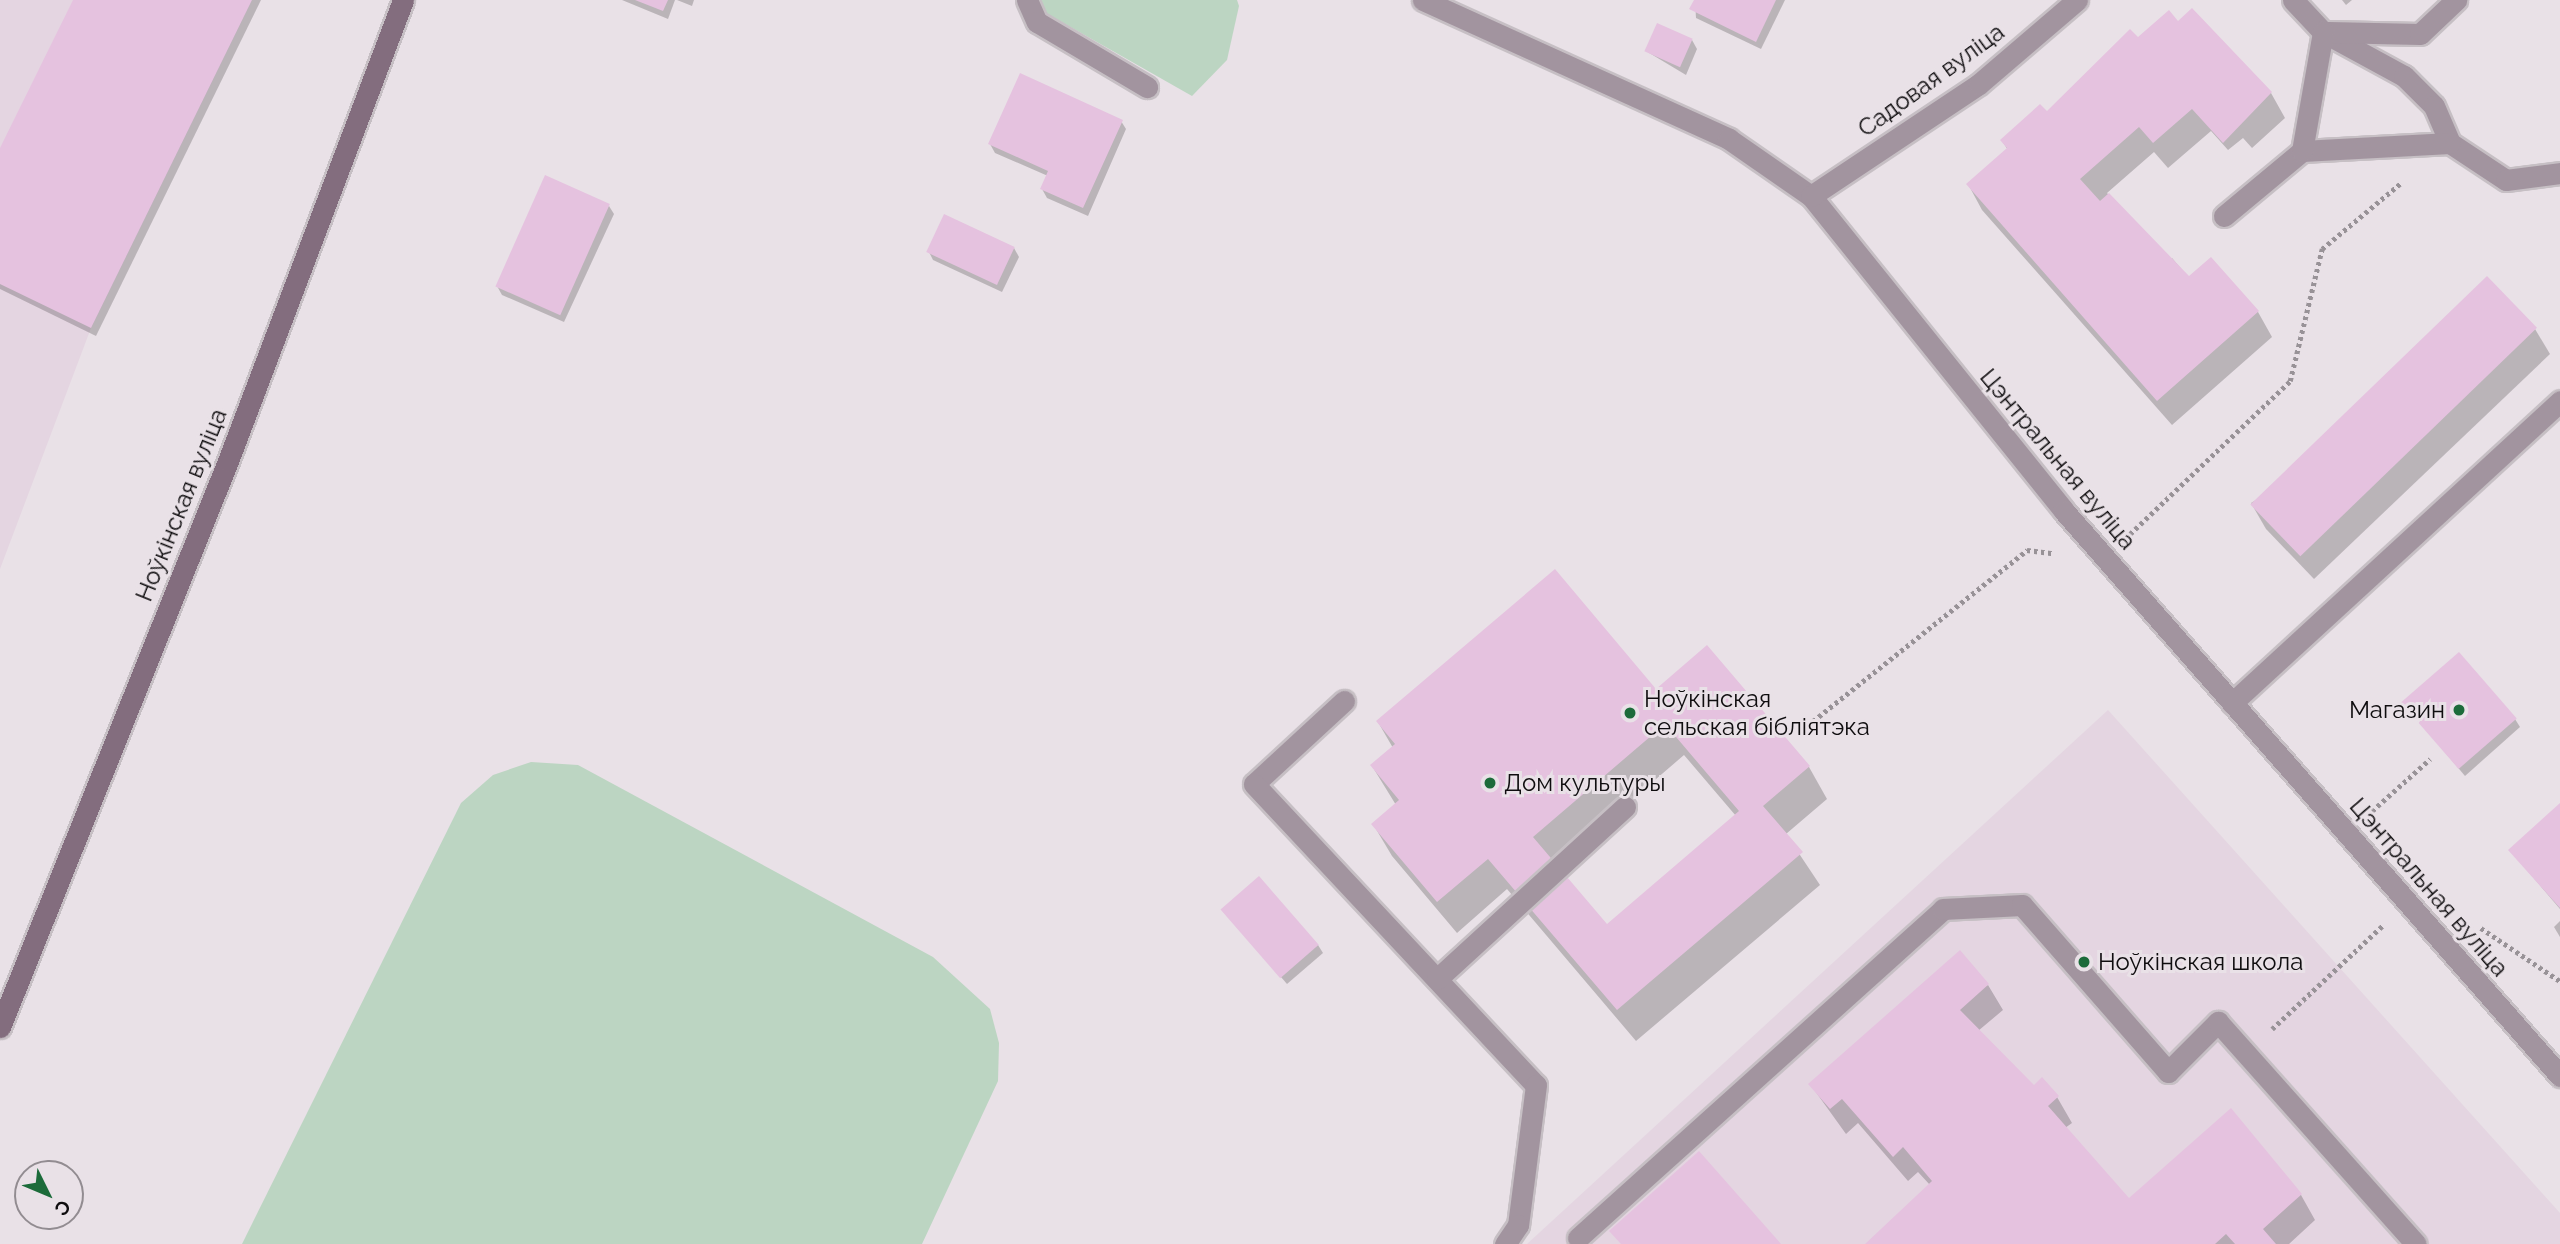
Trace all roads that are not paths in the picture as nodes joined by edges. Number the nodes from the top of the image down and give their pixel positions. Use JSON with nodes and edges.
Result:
{"nodes":[{"id":1,"x":403,"y":0,"type":"edge"},
{"id":2,"x":1027,"y":0,"type":"edge"},
{"id":3,"x":2077,"y":0,"type":"edge"},
{"id":4,"x":2293,"y":0,"type":"edge"},
{"id":5,"x":2456,"y":0,"type":"edge"},
{"id":6,"x":1434,"y":2,"type":"edge"},
{"id":7,"x":2323,"y":32,"type":"junction"},
{"id":8,"x":1147,"y":87,"type":"dead end"},
{"id":9,"x":2450,"y":143,"type":"junction"},
{"id":10,"x":2302,"y":151,"type":"junction"},
{"id":11,"x":2560,"y":173,"type":"edge"},
{"id":12,"x":1811,"y":196,"type":"junction"},
{"id":13,"x":2224,"y":216,"type":"dead end"},
{"id":14,"x":2560,"y":401,"type":"edge"},
{"id":15,"x":1344,"y":701,"type":"dead end"},
{"id":16,"x":2232,"y":703,"type":"junction"},
{"id":17,"x":1625,"y":807,"type":"dead end"},
{"id":18,"x":1437,"y":979,"type":"junction"},
{"id":19,"x":0,"y":1027,"type":"edge"},
{"id":20,"x":2560,"y":1076,"type":"edge"},
{"id":21,"x":1578,"y":1238,"type":"dead end"},
{"id":22,"x":1506,"y":1244,"type":"edge"},
{"id":23,"x":2416,"y":1244,"type":"edge"}],
"edges":[{"from":1,"to":19,"type":"main road","name":"Ноўкінская вуліца"},
{"from":2,"to":8,"type":"street"},
{"from":3,"to":12,"type":"street","name":"Садовая вуліца"},
{"from":4,"to":7,"type":"street"},
{"from":5,"to":7,"type":"street"},
{"from":6,"to":12,"type":"street","name":"Цэнтральная вуліца"},
{"from":7,"to":9,"type":"street"},
{"from":7,"to":10,"type":"street"},
{"from":9,"to":10,"type":"street"},
{"from":9,"to":11,"type":"street"},
{"from":10,"to":13,"type":"street"},
{"from":12,"to":16,"type":"street","name":"Цэнтральная вуліца"},
{"from":14,"to":16,"type":"street"},
{"from":15,"to":18,"type":"street"},
{"from":16,"to":20,"type":"street","name":"Цэнтральная вуліца"},
{"from":17,"to":18,"type":"street"},
{"from":18,"to":22,"type":"street"},
{"from":21,"to":23,"type":"street"}]}
